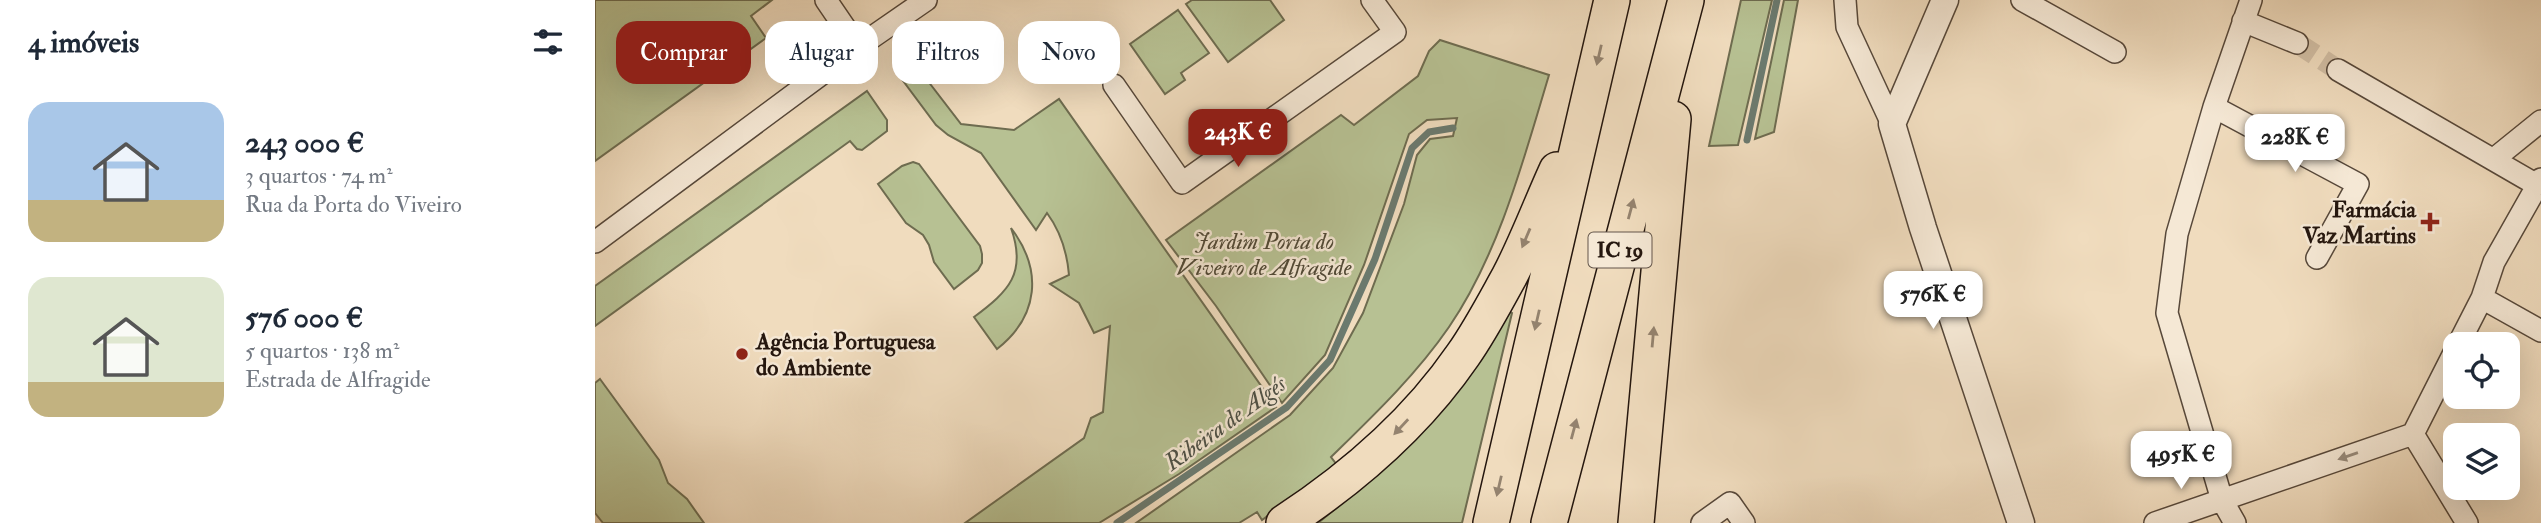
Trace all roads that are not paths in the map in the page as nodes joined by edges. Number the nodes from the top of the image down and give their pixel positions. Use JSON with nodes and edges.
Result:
{"nodes":[{"id":1,"x":826,"y":0,"type":"edge"},
{"id":2,"x":926,"y":0,"type":"edge"},
{"id":3,"x":1372,"y":0,"type":"edge"},
{"id":4,"x":1612,"y":0,"type":"edge"},
{"id":5,"x":1845,"y":0,"type":"edge"},
{"id":6,"x":1945,"y":0,"type":"edge"},
{"id":7,"x":2022,"y":0,"type":"edge"},
{"id":8,"x":2251,"y":0,"type":"edge"},
{"id":9,"x":1685,"y":3,"type":"edge"},
{"id":10,"x":841,"y":21,"type":"edge"},
{"id":11,"x":2243,"y":21,"type":"junction"},
{"id":12,"x":878,"y":34,"type":"edge"},
{"id":13,"x":2297,"y":43,"type":"tunnel mouth"},
{"id":14,"x":2115,"y":52,"type":"dead end"},
{"id":15,"x":2338,"y":70,"type":"tunnel mouth"},
{"id":16,"x":809,"y":84,"type":"edge"},
{"id":17,"x":1114,"y":85,"type":"dead end"},
{"id":18,"x":2214,"y":107,"type":"junction"},
{"id":19,"x":1585,"y":110,"type":"junction"},
{"id":20,"x":2541,"y":121,"type":"edge"},
{"id":21,"x":1892,"y":124,"type":"junction"},
{"id":22,"x":2494,"y":159,"type":"junction"},
{"id":23,"x":2539,"y":182,"type":"edge"},
{"id":24,"x":595,"y":242,"type":"edge"},
{"id":25,"x":2317,"y":258,"type":"dead end"},
{"id":26,"x":2482,"y":298,"type":"junction"},
{"id":27,"x":2541,"y":331,"type":"edge"},
{"id":28,"x":2465,"y":332,"type":"edge"},
{"id":29,"x":2443,"y":375,"type":"edge"},
{"id":30,"x":2413,"y":434,"type":"junction"},
{"id":31,"x":2222,"y":500,"type":"junction"},
{"id":32,"x":1284,"y":523,"type":"edge"},
{"id":33,"x":1491,"y":523,"type":"edge"},
{"id":34,"x":1549,"y":523,"type":"edge"},
{"id":35,"x":1636,"y":523,"type":"edge"},
{"id":36,"x":1702,"y":523,"type":"edge"},
{"id":37,"x":1744,"y":523,"type":"edge"},
{"id":38,"x":2021,"y":523,"type":"edge"},
{"id":39,"x":2155,"y":523,"type":"edge"},
{"id":40,"x":2235,"y":523,"type":"edge"},
{"id":41,"x":2467,"y":523,"type":"edge"}],
"edges":[{"from":1,"to":10,"type":"street"},
{"from":2,"to":12,"type":"street"},
{"from":3,"to":17,"type":"street"},
{"from":4,"to":19,"type":"highway","number":"IC 19","one_way":true},
{"from":5,"to":21,"type":"street"},
{"from":6,"to":21,"type":"street"},
{"from":7,"to":14,"type":"street"},
{"from":8,"to":11,"type":"street"},
{"from":34,"to":9,"type":"highway","number":"IC 19","one_way":true},
{"from":35,"to":9,"type":"highway","one_way":true},
{"from":11,"to":13,"type":"street"},
{"from":11,"to":18,"type":"street"},
{"from":15,"to":22,"type":"street"},
{"from":16,"to":24,"type":"street"},
{"from":18,"to":25,"type":"street"},
{"from":18,"to":31,"type":"street"},
{"from":19,"to":32,"type":"highway","one_way":true},
{"from":19,"to":33,"type":"highway","number":"IC 19","one_way":true},
{"from":20,"to":22,"type":"street"},
{"from":21,"to":38,"type":"street"},
{"from":22,"to":23,"type":"street"},
{"from":23,"to":26,"type":"street"},
{"from":26,"to":27,"type":"street"},
{"from":26,"to":28,"type":"street"},
{"from":29,"to":30,"type":"street"},
{"from":30,"to":31,"type":"street","one_way":true},
{"from":30,"to":41,"type":"street"},
{"from":31,"to":39,"type":"street"},
{"from":31,"to":40,"type":"street"},
{"from":36,"to":37,"type":"street"}]}
